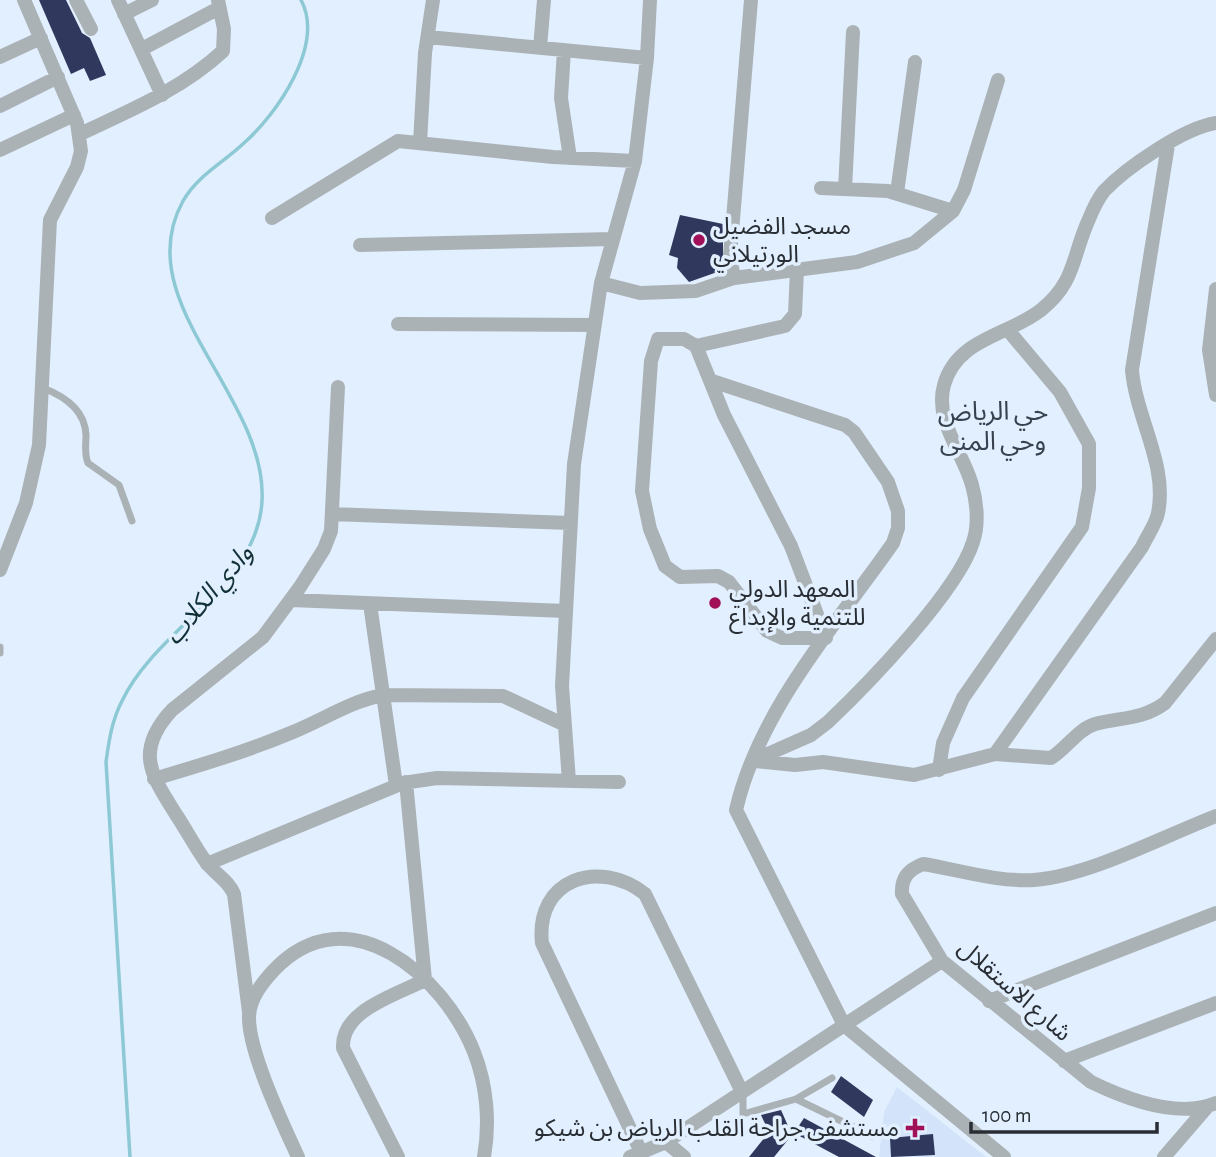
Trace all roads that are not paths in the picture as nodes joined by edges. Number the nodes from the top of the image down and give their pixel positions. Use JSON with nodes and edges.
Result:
{"nodes":[{"id":1,"x":24,"y":0,"type":"edge"},
{"id":2,"x":76,"y":0,"type":"edge"},
{"id":3,"x":152,"y":0,"type":"edge"},
{"id":4,"x":433,"y":0,"type":"edge"},
{"id":5,"x":544,"y":0,"type":"edge"},
{"id":6,"x":650,"y":0,"type":"edge"},
{"id":7,"x":751,"y":0,"type":"edge"},
{"id":8,"x":219,"y":4,"type":"edge"},
{"id":9,"x":121,"y":7,"type":"edge"},
{"id":10,"x":91,"y":29,"type":"dead end"},
{"id":11,"x":853,"y":32,"type":"dead end"},
{"id":12,"x":428,"y":37,"type":"junction"},
{"id":13,"x":41,"y":38,"type":"junction"},
{"id":14,"x":540,"y":48,"type":"junction"},
{"id":15,"x":142,"y":49,"type":"junction"},
{"id":16,"x":565,"y":50,"type":"junction"},
{"id":17,"x":0,"y":57,"type":"edge"},
{"id":18,"x":648,"y":58,"type":"junction"},
{"id":19,"x":915,"y":62,"type":"dead end"},
{"id":20,"x":58,"y":77,"type":"junction"},
{"id":21,"x":998,"y":80,"type":"dead end"},
{"id":22,"x":162,"y":95,"type":"junction"},
{"id":23,"x":0,"y":106,"type":"edge"},
{"id":24,"x":74,"y":115,"type":"junction"},
{"id":25,"x":1216,"y":123,"type":"edge"},
{"id":26,"x":80,"y":134,"type":"junction"},
{"id":27,"x":420,"y":143,"type":"junction"},
{"id":28,"x":1168,"y":145,"type":"junction"},
{"id":29,"x":0,"y":150,"type":"edge"},
{"id":30,"x":570,"y":158,"type":"junction"},
{"id":31,"x":635,"y":161,"type":"junction"},
{"id":32,"x":821,"y":188,"type":"dead end"},
{"id":33,"x":845,"y":189,"type":"junction"},
{"id":34,"x":897,"y":193,"type":"junction"},
{"id":35,"x":953,"y":211,"type":"junction"},
{"id":36,"x":272,"y":218,"type":"dead end"},
{"id":37,"x":612,"y":239,"type":"junction"},
{"id":38,"x":360,"y":246,"type":"dead end"},
{"id":39,"x":797,"y":270,"type":"junction"},
{"id":40,"x":734,"y":278,"type":"junction"},
{"id":41,"x":601,"y":284,"type":"junction"},
{"id":42,"x":1216,"y":289,"type":"edge"},
{"id":43,"x":398,"y":324,"type":"dead end"},
{"id":44,"x":594,"y":325,"type":"junction"},
{"id":45,"x":1007,"y":329,"type":"junction"},
{"id":46,"x":696,"y":346,"type":"junction"},
{"id":47,"x":712,"y":381,"type":"junction"},
{"id":48,"x":338,"y":387,"type":"dead end"},
{"id":49,"x":42,"y":388,"type":"junction"},
{"id":50,"x":1216,"y":395,"type":"edge"},
{"id":51,"x":332,"y":514,"type":"junction"},
{"id":52,"x":132,"y":521,"type":"dead end"},
{"id":53,"x":570,"y":523,"type":"junction"},
{"id":54,"x":0,"y":570,"type":"edge"},
{"id":55,"x":291,"y":600,"type":"junction"},
{"id":56,"x":370,"y":604,"type":"junction"},
{"id":57,"x":566,"y":611,"type":"junction"},
{"id":58,"x":826,"y":638,"type":"junction"},
{"id":59,"x":1216,"y":639,"type":"edge"},
{"id":60,"x":0,"y":647,"type":"edge"},
{"id":61,"x":0,"y":653,"type":"edge"},
{"id":62,"x":383,"y":695,"type":"junction"},
{"id":63,"x":565,"y":725,"type":"junction"},
{"id":64,"x":995,"y":754,"type":"junction"},
{"id":65,"x":752,"y":761,"type":"junction"},
{"id":66,"x":939,"y":770,"type":"junction"},
{"id":67,"x":154,"y":779,"type":"junction"},
{"id":68,"x":569,"y":781,"type":"junction"},
{"id":69,"x":619,"y":782,"type":"dead end"},
{"id":70,"x":401,"y":784,"type":"junction"},
{"id":71,"x":1216,"y":816,"type":"edge"},
{"id":72,"x":207,"y":864,"type":"junction"},
{"id":73,"x":1216,"y":913,"type":"edge"},
{"id":74,"x":942,"y":961,"type":"junction"},
{"id":75,"x":425,"y":980,"type":"junction"},
{"id":76,"x":989,"y":1001,"type":"junction"},
{"id":77,"x":1216,"y":1003,"type":"edge"},
{"id":78,"x":249,"y":1012,"type":"junction"},
{"id":79,"x":845,"y":1025,"type":"junction"},
{"id":80,"x":1064,"y":1061,"type":"junction"},
{"id":81,"x":832,"y":1078,"type":"dead end"},
{"id":82,"x":743,"y":1092,"type":"junction"},
{"id":83,"x":796,"y":1099,"type":"junction"},
{"id":84,"x":1212,"y":1104,"type":"edge"},
{"id":85,"x":872,"y":1136,"type":"dead end"},
{"id":86,"x":666,"y":1142,"type":"junction"},
{"id":87,"x":636,"y":1155,"type":"edge"},
{"id":88,"x":298,"y":1157,"type":"edge"},
{"id":89,"x":397,"y":1157,"type":"edge"},
{"id":90,"x":484,"y":1157,"type":"edge"},
{"id":91,"x":684,"y":1157,"type":"edge"},
{"id":92,"x":1004,"y":1157,"type":"edge"},
{"id":93,"x":1164,"y":1157,"type":"edge"}],
"edges":[{"from":1,"to":13,"type":"street"},
{"from":2,"to":10,"type":"street"},
{"from":3,"to":9,"type":"street"},
{"from":4,"to":12,"type":"street"},
{"from":5,"to":14,"type":"street"},
{"from":6,"to":18,"type":"street"},
{"from":7,"to":40,"type":"street"},
{"from":8,"to":15,"type":"street"},
{"from":8,"to":22,"type":"street"},
{"from":9,"to":15,"type":"street"},
{"from":11,"to":33,"type":"street"},
{"from":12,"to":14,"type":"street"},
{"from":12,"to":27,"type":"street"},
{"from":13,"to":17,"type":"street"},
{"from":13,"to":20,"type":"street"},
{"from":14,"to":16,"type":"street"},
{"from":15,"to":22,"type":"street"},
{"from":16,"to":18,"type":"street"},
{"from":16,"to":30,"type":"street"},
{"from":18,"to":31,"type":"street"},
{"from":19,"to":34,"type":"street"},
{"from":20,"to":23,"type":"street"},
{"from":20,"to":24,"type":"street"},
{"from":21,"to":35,"type":"street"},
{"from":22,"to":26,"type":"street"},
{"from":24,"to":26,"type":"street"},
{"from":24,"to":29,"type":"street"},
{"from":25,"to":28,"type":"street"},
{"from":26,"to":49,"type":"street"},
{"from":27,"to":30,"type":"street"},
{"from":27,"to":36,"type":"street"},
{"from":28,"to":45,"type":"street"},
{"from":28,"to":64,"type":"street"},
{"from":30,"to":31,"type":"street"},
{"from":31,"to":37,"type":"street"},
{"from":32,"to":33,"type":"street"},
{"from":33,"to":34,"type":"street"},
{"from":34,"to":35,"type":"street"},
{"from":35,"to":39,"type":"street"},
{"from":37,"to":38,"type":"street"},
{"from":37,"to":41,"type":"street"},
{"from":39,"to":40,"type":"street"},
{"from":39,"to":46,"type":"street"},
{"from":40,"to":41,"type":"street"},
{"from":41,"to":44,"type":"street"},
{"from":42,"to":50,"type":"street"},
{"from":43,"to":44,"type":"street"},
{"from":44,"to":53,"type":"street"},
{"from":45,"to":65,"type":"street"},
{"from":45,"to":66,"type":"street"},
{"from":46,"to":47,"type":"street"},
{"from":46,"to":58,"type":"street"},
{"from":47,"to":58,"type":"street"},
{"from":47,"to":58,"type":"street"},
{"from":48,"to":51,"type":"street"},
{"from":49,"to":52,"type":"lane"},
{"from":49,"to":54,"type":"street"},
{"from":51,"to":53,"type":"street"},
{"from":51,"to":55,"type":"street"},
{"from":53,"to":57,"type":"street"},
{"from":55,"to":56,"type":"street"},
{"from":55,"to":67,"type":"street"},
{"from":56,"to":57,"type":"street"},
{"from":56,"to":62,"type":"street"},
{"from":57,"to":63,"type":"street"},
{"from":58,"to":65,"type":"street"},
{"from":59,"to":64,"type":"street"},
{"from":60,"to":61,"type":"lane"},
{"from":62,"to":63,"type":"street"},
{"from":62,"to":67,"type":"street"},
{"from":62,"to":70,"type":"street"},
{"from":63,"to":68,"type":"street"},
{"from":64,"to":66,"type":"street"},
{"from":65,"to":66,"type":"street"},
{"from":65,"to":79,"type":"street"},
{"from":67,"to":72,"type":"street"},
{"from":68,"to":69,"type":"street"},
{"from":68,"to":70,"type":"street"},
{"from":70,"to":72,"type":"street"},
{"from":70,"to":75,"type":"street"},
{"from":71,"to":74,"type":"street","name":"شارع الاستقلال"},
{"from":72,"to":78,"type":"street"},
{"from":73,"to":76,"type":"street"},
{"from":74,"to":76,"type":"street","name":"شارع الاستقلال"},
{"from":74,"to":79,"type":"street"},
{"from":75,"to":78,"type":"street"},
{"from":75,"to":89,"type":"street"},
{"from":75,"to":90,"type":"street"},
{"from":76,"to":80,"type":"street","name":"شارع الاستقلال"},
{"from":77,"to":80,"type":"street"},
{"from":78,"to":88,"type":"street"},
{"from":79,"to":82,"type":"street"},
{"from":79,"to":92,"type":"street"},
{"from":80,"to":84,"type":"street","name":"شارع الاستقلال"},
{"from":81,"to":83,"type":"lane"},
{"from":82,"to":83,"type":"lane"},
{"from":82,"to":86,"type":"street"},
{"from":82,"to":87,"type":"street"},
{"from":83,"to":85,"type":"lane"},
{"from":84,"to":93,"type":"street"},
{"from":86,"to":87,"type":"street"},
{"from":86,"to":91,"type":"street"}]}
